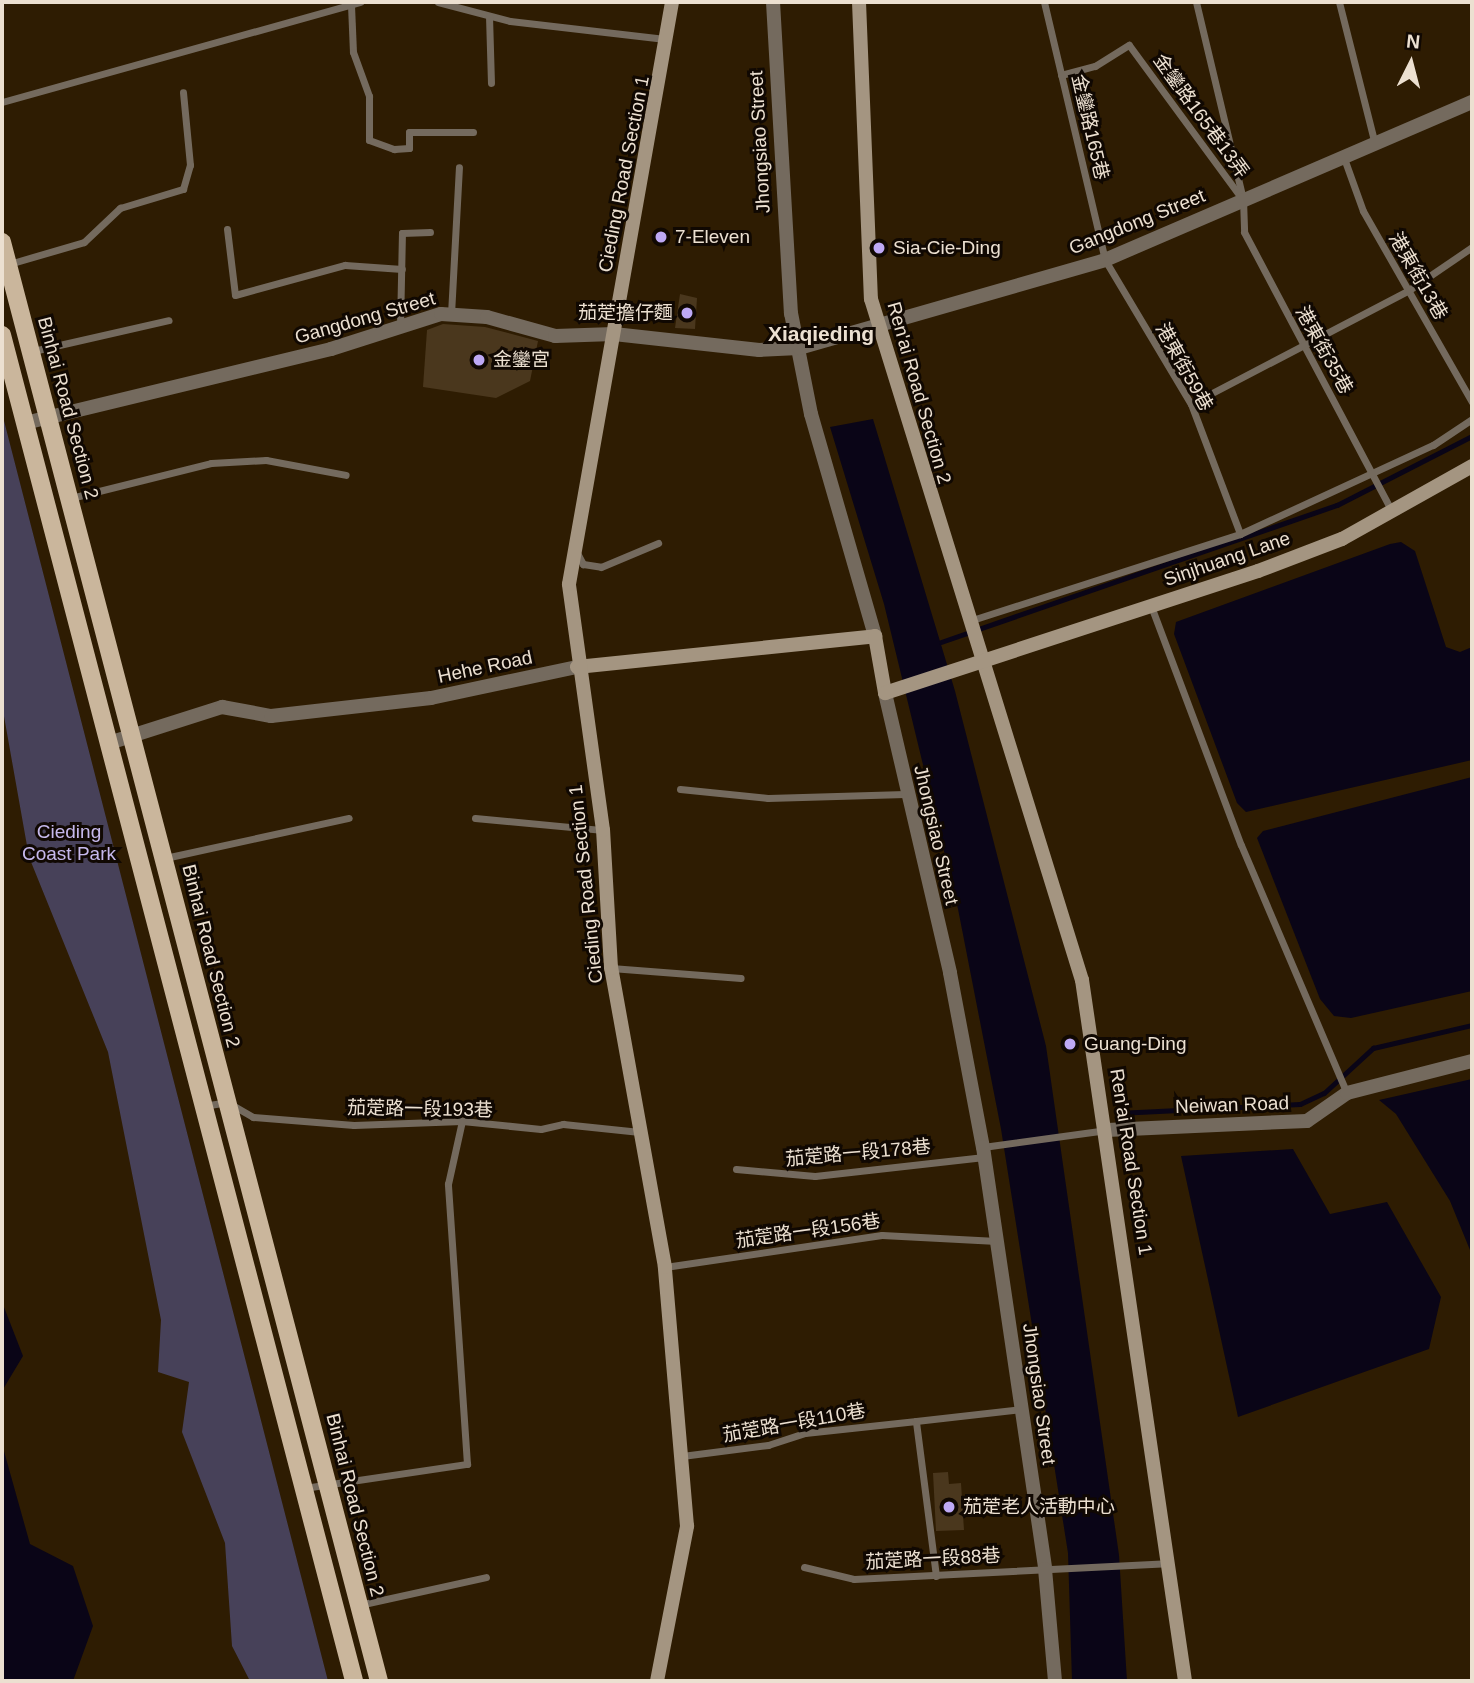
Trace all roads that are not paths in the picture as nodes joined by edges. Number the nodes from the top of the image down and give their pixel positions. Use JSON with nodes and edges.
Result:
{"nodes":[{"id":1,"x":360,"y":2,"type":"edge"},
{"id":2,"x":438,"y":2,"type":"edge"},
{"id":3,"x":672,"y":2,"type":"edge"},
{"id":4,"x":773,"y":2,"type":"edge"},
{"id":5,"x":859,"y":2,"type":"edge"},
{"id":6,"x":1044,"y":2,"type":"edge"},
{"id":7,"x":1196,"y":2,"type":"edge"},
{"id":8,"x":1339,"y":2,"type":"edge"},
{"id":9,"x":351,"y":5,"type":"junction"},
{"id":10,"x":489,"y":16,"type":"junction"},
{"id":11,"x":669,"y":40,"type":"junction"},
{"id":12,"x":1061,"y":75,"type":"junction"},
{"id":13,"x":491,"y":83,"type":"dead end"},
{"id":14,"x":183,"y":92,"type":"dead end"},
{"id":15,"x":2,"y":102,"type":"edge"},
{"id":16,"x":1472,"y":102,"type":"edge"},
{"id":17,"x":473,"y":132,"type":"dead end"},
{"id":18,"x":1376,"y":147,"type":"junction"},
{"id":19,"x":1345,"y":161,"type":"junction"},
{"id":20,"x":459,"y":167,"type":"dead end"},
{"id":21,"x":1242,"y":200,"type":"junction"},
{"id":22,"x":227,"y":229,"type":"dead end"},
{"id":23,"x":430,"y":232,"type":"dead end"},
{"id":24,"x":2,"y":242,"type":"edge"},
{"id":25,"x":1472,"y":247,"type":"edge"},
{"id":26,"x":1105,"y":260,"type":"junction"},
{"id":27,"x":8,"y":264,"type":"junction"},
{"id":28,"x":402,"y":269,"type":"junction"},
{"id":29,"x":1409,"y":290,"type":"junction"},
{"id":30,"x":451,"y":314,"type":"junction"},
{"id":31,"x":169,"y":320,"type":"dead end"},
{"id":32,"x":878,"y":326,"type":"junction"},
{"id":33,"x":400,"y":327,"type":"junction"},
{"id":34,"x":614,"y":334,"type":"junction"},
{"id":35,"x":2,"y":335,"type":"edge"},
{"id":36,"x":1303,"y":347,"type":"junction"},
{"id":37,"x":799,"y":348,"type":"junction"},
{"id":38,"x":33,"y":351,"type":"junction"},
{"id":39,"x":1472,"y":402,"type":"edge"},
{"id":40,"x":1191,"y":404,"type":"junction"},
{"id":41,"x":50,"y":417,"type":"junction"},
{"id":42,"x":1472,"y":419,"type":"edge"},
{"id":43,"x":25,"y":423,"type":"junction"},
{"id":44,"x":1472,"y":466,"type":"edge"},
{"id":45,"x":1374,"y":472,"type":"junction"},
{"id":46,"x":346,"y":475,"type":"dead end"},
{"id":47,"x":70,"y":498,"type":"junction"},
{"id":48,"x":1392,"y":512,"type":"junction"},
{"id":49,"x":1240,"y":534,"type":"junction"},
{"id":50,"x":658,"y":544,"type":"dead end"},
{"id":51,"x":575,"y":551,"type":"junction"},
{"id":52,"x":1151,"y":605,"type":"junction"},
{"id":53,"x":970,"y":625,"type":"junction"},
{"id":54,"x":875,"y":636,"type":"junction"},
{"id":55,"x":982,"y":662,"type":"junction"},
{"id":56,"x":577,"y":667,"type":"junction"},
{"id":57,"x":885,"y":693,"type":"junction"},
{"id":58,"x":134,"y":737,"type":"junction"},
{"id":59,"x":109,"y":743,"type":"junction"},
{"id":60,"x":680,"y":789,"type":"dead end"},
{"id":61,"x":905,"y":794,"type":"junction"},
{"id":62,"x":349,"y":818,"type":"dead end"},
{"id":63,"x":475,"y":818,"type":"dead end"},
{"id":64,"x":603,"y":830,"type":"junction"},
{"id":65,"x":164,"y":858,"type":"junction"},
{"id":66,"x":611,"y":968,"type":"junction"},
{"id":67,"x":741,"y":978,"type":"dead end"},
{"id":68,"x":1472,"y":1061,"type":"edge"},
{"id":69,"x":1347,"y":1093,"type":"junction"},
{"id":70,"x":227,"y":1102,"type":"junction"},
{"id":71,"x":203,"y":1107,"type":"junction"},
{"id":72,"x":462,"y":1121,"type":"junction"},
{"id":73,"x":1107,"y":1130,"type":"junction"},
{"id":74,"x":641,"y":1132,"type":"junction"},
{"id":75,"x":988,"y":1150,"type":"junction"},
{"id":76,"x":736,"y":1169,"type":"dead end"},
{"id":77,"x":998,"y":1241,"type":"junction"},
{"id":78,"x":665,"y":1267,"type":"junction"},
{"id":79,"x":1021,"y":1409,"type":"junction"},
{"id":80,"x":916,"y":1421,"type":"junction"},
{"id":81,"x":678,"y":1457,"type":"junction"},
{"id":82,"x":329,"y":1482,"type":"junction"},
{"id":83,"x":303,"y":1489,"type":"junction"},
{"id":84,"x":1171,"y":1563,"type":"junction"},
{"id":85,"x":804,"y":1567,"type":"dead end"},
{"id":86,"x":1045,"y":1569,"type":"junction"},
{"id":87,"x":936,"y":1576,"type":"junction"},
{"id":88,"x":486,"y":1577,"type":"dead end"},
{"id":89,"x":359,"y":1606,"type":"junction"},
{"id":90,"x":354,"y":1681,"type":"edge"},
{"id":91,"x":379,"y":1681,"type":"edge"},
{"id":92,"x":657,"y":1681,"type":"edge"},
{"id":93,"x":1055,"y":1681,"type":"edge"},
{"id":94,"x":1185,"y":1681,"type":"edge"}],
"edges":[{"from":1,"to":9,"type":"lane"},
{"from":2,"to":10,"type":"lane"},
{"from":3,"to":11,"type":"street","name":"Cieding Road Section 1"},
{"from":4,"to":37,"type":"street","name":"Jhongsiao Street"},
{"from":5,"to":32,"type":"street","name":"Ren'ai Road Section 2"},
{"from":6,"to":12,"type":"lane","name":"金鑾路165巷"},
{"from":7,"to":21,"type":"lane","name":"港東街35巷"},
{"from":8,"to":18,"type":"lane"},
{"from":9,"to":15,"type":"lane"},
{"from":9,"to":17,"type":"lane"},
{"from":10,"to":11,"type":"lane"},
{"from":10,"to":13,"type":"lane"},
{"from":11,"to":34,"type":"street","name":"Cieding Road Section 1"},
{"from":12,"to":21,"type":"lane","name":"金鑾路165巷13弄"},
{"from":12,"to":26,"type":"lane","name":"金鑾路165巷"},
{"from":14,"to":27,"type":"lane"},
{"from":16,"to":18,"type":"street","name":"Gangdong Street"},
{"from":18,"to":19,"type":"street","name":"Gangdong Street"},
{"from":19,"to":21,"type":"street","name":"Gangdong Street"},
{"from":19,"to":29,"type":"lane","name":"港東街13巷"},
{"from":20,"to":30,"type":"lane"},
{"from":21,"to":26,"type":"street","name":"Gangdong Street"},
{"from":21,"to":36,"type":"lane","name":"港東街35巷"},
{"from":22,"to":28,"type":"lane"},
{"from":23,"to":28,"type":"lane"},
{"from":24,"to":27,"type":"main road","name":"Binhai Road Section 2"},
{"from":25,"to":29,"type":"lane"},
{"from":26,"to":32,"type":"street","name":"Gangdong Street"},
{"from":26,"to":40,"type":"lane","name":"港東街59巷"},
{"from":27,"to":38,"type":"main road","name":"Binhai Road Section 2"},
{"from":28,"to":33,"type":"lane"},
{"from":29,"to":36,"type":"lane"},
{"from":29,"to":39,"type":"lane","name":"港東街13巷"},
{"from":30,"to":33,"type":"street","name":"Gangdong Street"},
{"from":30,"to":34,"type":"street","name":"Gangdong Street"},
{"from":31,"to":38,"type":"lane"},
{"from":32,"to":37,"type":"street","name":"Gangdong Street"},
{"from":32,"to":53,"type":"street","name":"Ren'ai Road Section 2"},
{"from":33,"to":41,"type":"street","name":"Gangdong Street"},
{"from":34,"to":37,"type":"street","name":"Gangdong Street"},
{"from":34,"to":51,"type":"street","name":"Cieding Road Section 1"},
{"from":35,"to":43,"type":"main road"},
{"from":36,"to":40,"type":"lane"},
{"from":36,"to":45,"type":"lane","name":"港東街35巷"},
{"from":37,"to":54,"type":"street","name":"Jhongsiao Street"},
{"from":38,"to":41,"type":"main road","name":"Binhai Road Section 2"},
{"from":40,"to":49,"type":"lane","name":"港東街59巷"},
{"from":41,"to":43,"type":"street","name":"Gangdong Street"},
{"from":41,"to":47,"type":"main road","name":"Binhai Road Section 2"},
{"from":42,"to":45,"type":"lane"},
{"from":43,"to":59,"type":"main road"},
{"from":44,"to":48,"type":"street","name":"Sinjhuang Lane"},
{"from":45,"to":48,"type":"lane","name":"港東街35巷"},
{"from":45,"to":49,"type":"lane"},
{"from":46,"to":47,"type":"lane"},
{"from":47,"to":58,"type":"main road","name":"Binhai Road Section 2"},
{"from":48,"to":52,"type":"street","name":"Sinjhuang Lane"},
{"from":49,"to":53,"type":"lane"},
{"from":50,"to":51,"type":"lane"},
{"from":51,"to":56,"type":"street","name":"Cieding Road Section 1"},
{"from":52,"to":55,"type":"street","name":"Sinjhuang Lane"},
{"from":52,"to":69,"type":"lane"},
{"from":53,"to":55,"type":"street","name":"Ren'ai Road Section 2"},
{"from":54,"to":56,"type":"street","name":"Hehe Road"},
{"from":54,"to":57,"type":"street","name":"Jhongsiao Street"},
{"from":55,"to":57,"type":"street","name":"Sinjhuang Lane"},
{"from":55,"to":73,"type":"street","name":"Ren'ai Road Section 1"},
{"from":56,"to":58,"type":"street","name":"Hehe Road"},
{"from":56,"to":64,"type":"street","name":"Cieding Road Section 1"},
{"from":57,"to":61,"type":"street","name":"Jhongsiao Street"},
{"from":58,"to":59,"type":"street","name":"Hehe Road"},
{"from":58,"to":65,"type":"main road","name":"Binhai Road Section 2"},
{"from":59,"to":71,"type":"main road"},
{"from":60,"to":61,"type":"lane"},
{"from":61,"to":75,"type":"street","name":"Jhongsiao Street"},
{"from":62,"to":65,"type":"lane"},
{"from":63,"to":64,"type":"lane"},
{"from":64,"to":66,"type":"street","name":"Cieding Road Section 1"},
{"from":65,"to":70,"type":"main road","name":"Binhai Road Section 2"},
{"from":66,"to":67,"type":"lane"},
{"from":66,"to":74,"type":"street","name":"Cieding Road Section 1"},
{"from":68,"to":69,"type":"street","name":"Neiwan Road"},
{"from":69,"to":73,"type":"street","name":"Neiwan Road"},
{"from":70,"to":71,"type":"lane"},
{"from":70,"to":72,"type":"lane","name":"茄萣路一段193巷"},
{"from":70,"to":82,"type":"main road","name":"Binhai Road Section 2"},
{"from":71,"to":83,"type":"main road"},
{"from":72,"to":74,"type":"lane","name":"茄萣路一段193巷"},
{"from":72,"to":82,"type":"lane"},
{"from":73,"to":75,"type":"lane","name":"茄萣路一段178巷"},
{"from":73,"to":84,"type":"street","name":"Ren'ai Road Section 1"},
{"from":74,"to":78,"type":"street","name":"Cieding Road Section 1"},
{"from":75,"to":76,"type":"lane","name":"茄萣路一段178巷"},
{"from":75,"to":77,"type":"street","name":"Jhongsiao Street"},
{"from":77,"to":78,"type":"lane","name":"茄萣路一段156巷"},
{"from":77,"to":79,"type":"street","name":"Jhongsiao Street"},
{"from":78,"to":81,"type":"street","name":"Cieding Road Section 1"},
{"from":79,"to":80,"type":"lane","name":"茄萣路一段110巷"},
{"from":79,"to":86,"type":"street","name":"Jhongsiao Street"},
{"from":80,"to":81,"type":"lane","name":"茄萣路一段110巷"},
{"from":80,"to":87,"type":"lane"},
{"from":81,"to":92,"type":"street","name":"Cieding Road Section 1"},
{"from":82,"to":83,"type":"lane"},
{"from":82,"to":89,"type":"main road","name":"Binhai Road Section 2"},
{"from":83,"to":90,"type":"main road"},
{"from":84,"to":86,"type":"lane","name":"茄萣路一段88巷"},
{"from":84,"to":94,"type":"street","name":"Ren'ai Road Section 1"},
{"from":85,"to":87,"type":"lane","name":"茄萣路一段88巷"},
{"from":86,"to":87,"type":"lane","name":"茄萣路一段88巷"},
{"from":86,"to":93,"type":"street","name":"Jhongsiao Street"},
{"from":88,"to":89,"type":"lane"},
{"from":89,"to":91,"type":"main road","name":"Binhai Road Section 2"}]}
